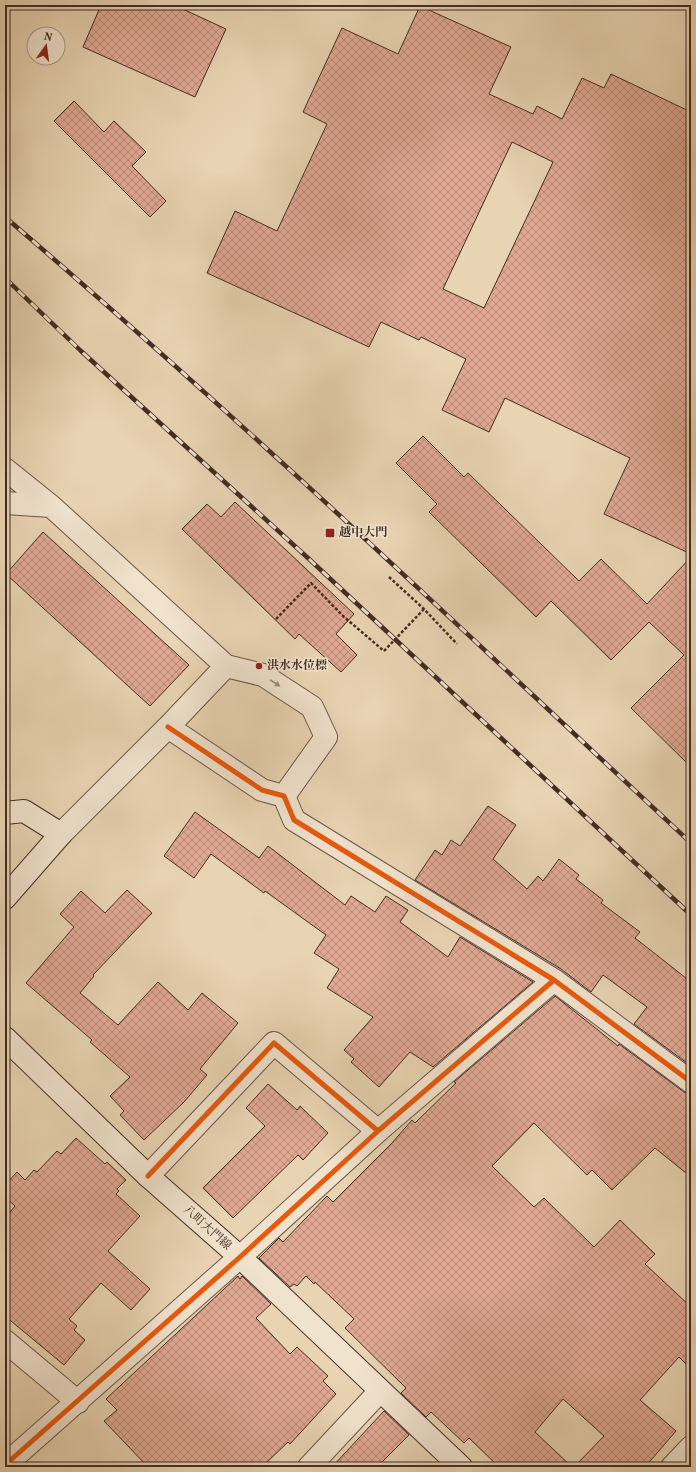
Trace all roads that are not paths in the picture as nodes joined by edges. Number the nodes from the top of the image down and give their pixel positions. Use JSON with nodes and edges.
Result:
{"nodes":[{"id":1,"x":5,"y":468,"type":"edge"},
{"id":2,"x":5,"y":503,"type":"edge"},
{"id":3,"x":51,"y":506,"type":"junction"},
{"id":4,"x":226,"y":666,"type":"junction"},
{"id":5,"x":168,"y":727,"type":"junction"},
{"id":6,"x":284,"y":796,"type":"junction"},
{"id":7,"x":5,"y":813,"type":"edge"},
{"id":8,"x":61,"y":834,"type":"junction"},
{"id":9,"x":5,"y":898,"type":"edge"},
{"id":10,"x":554,"y":980,"type":"junction"},
{"id":11,"x":5,"y":1038,"type":"edge"},
{"id":12,"x":691,"y":1082,"type":"edge"},
{"id":13,"x":378,"y":1131,"type":"junction"},
{"id":14,"x":148,"y":1176,"type":"junction"},
{"id":15,"x":240,"y":1258,"type":"junction"},
{"id":16,"x":5,"y":1341,"type":"edge"},
{"id":17,"x":380,"y":1391,"type":"junction"},
{"id":18,"x":78,"y":1402,"type":"junction"},
{"id":19,"x":691,"y":1446,"type":"edge"},
{"id":20,"x":5,"y":1465,"type":"edge"},
{"id":21,"x":309,"y":1467,"type":"edge"},
{"id":22,"x":461,"y":1467,"type":"edge"},
{"id":23,"x":672,"y":1467,"type":"edge"}],
"edges":[{"from":1,"to":3,"type":"street"},
{"from":2,"to":3,"type":"street"},
{"from":3,"to":4,"type":"street"},
{"from":4,"to":5,"type":"street"},
{"from":4,"to":6,"type":"street","one_way":true},
{"from":5,"to":6,"type":"street"},
{"from":5,"to":8,"type":"street"},
{"from":6,"to":10,"type":"street"},
{"from":7,"to":8,"type":"street"},
{"from":8,"to":9,"type":"street"},
{"from":10,"to":12,"type":"street"},
{"from":10,"to":13,"type":"street"},
{"from":11,"to":14,"type":"street","name":"八町大門線"},
{"from":13,"to":14,"type":"street"},
{"from":13,"to":15,"type":"street"},
{"from":14,"to":15,"type":"street","name":"八町大門線"},
{"from":15,"to":17,"type":"street","name":"八町大門線"},
{"from":15,"to":18,"type":"street"},
{"from":16,"to":18,"type":"street"},
{"from":17,"to":21,"type":"street"},
{"from":17,"to":22,"type":"street","name":"八町大門線"},
{"from":18,"to":20,"type":"street"},
{"from":19,"to":23,"type":"street"}]}
